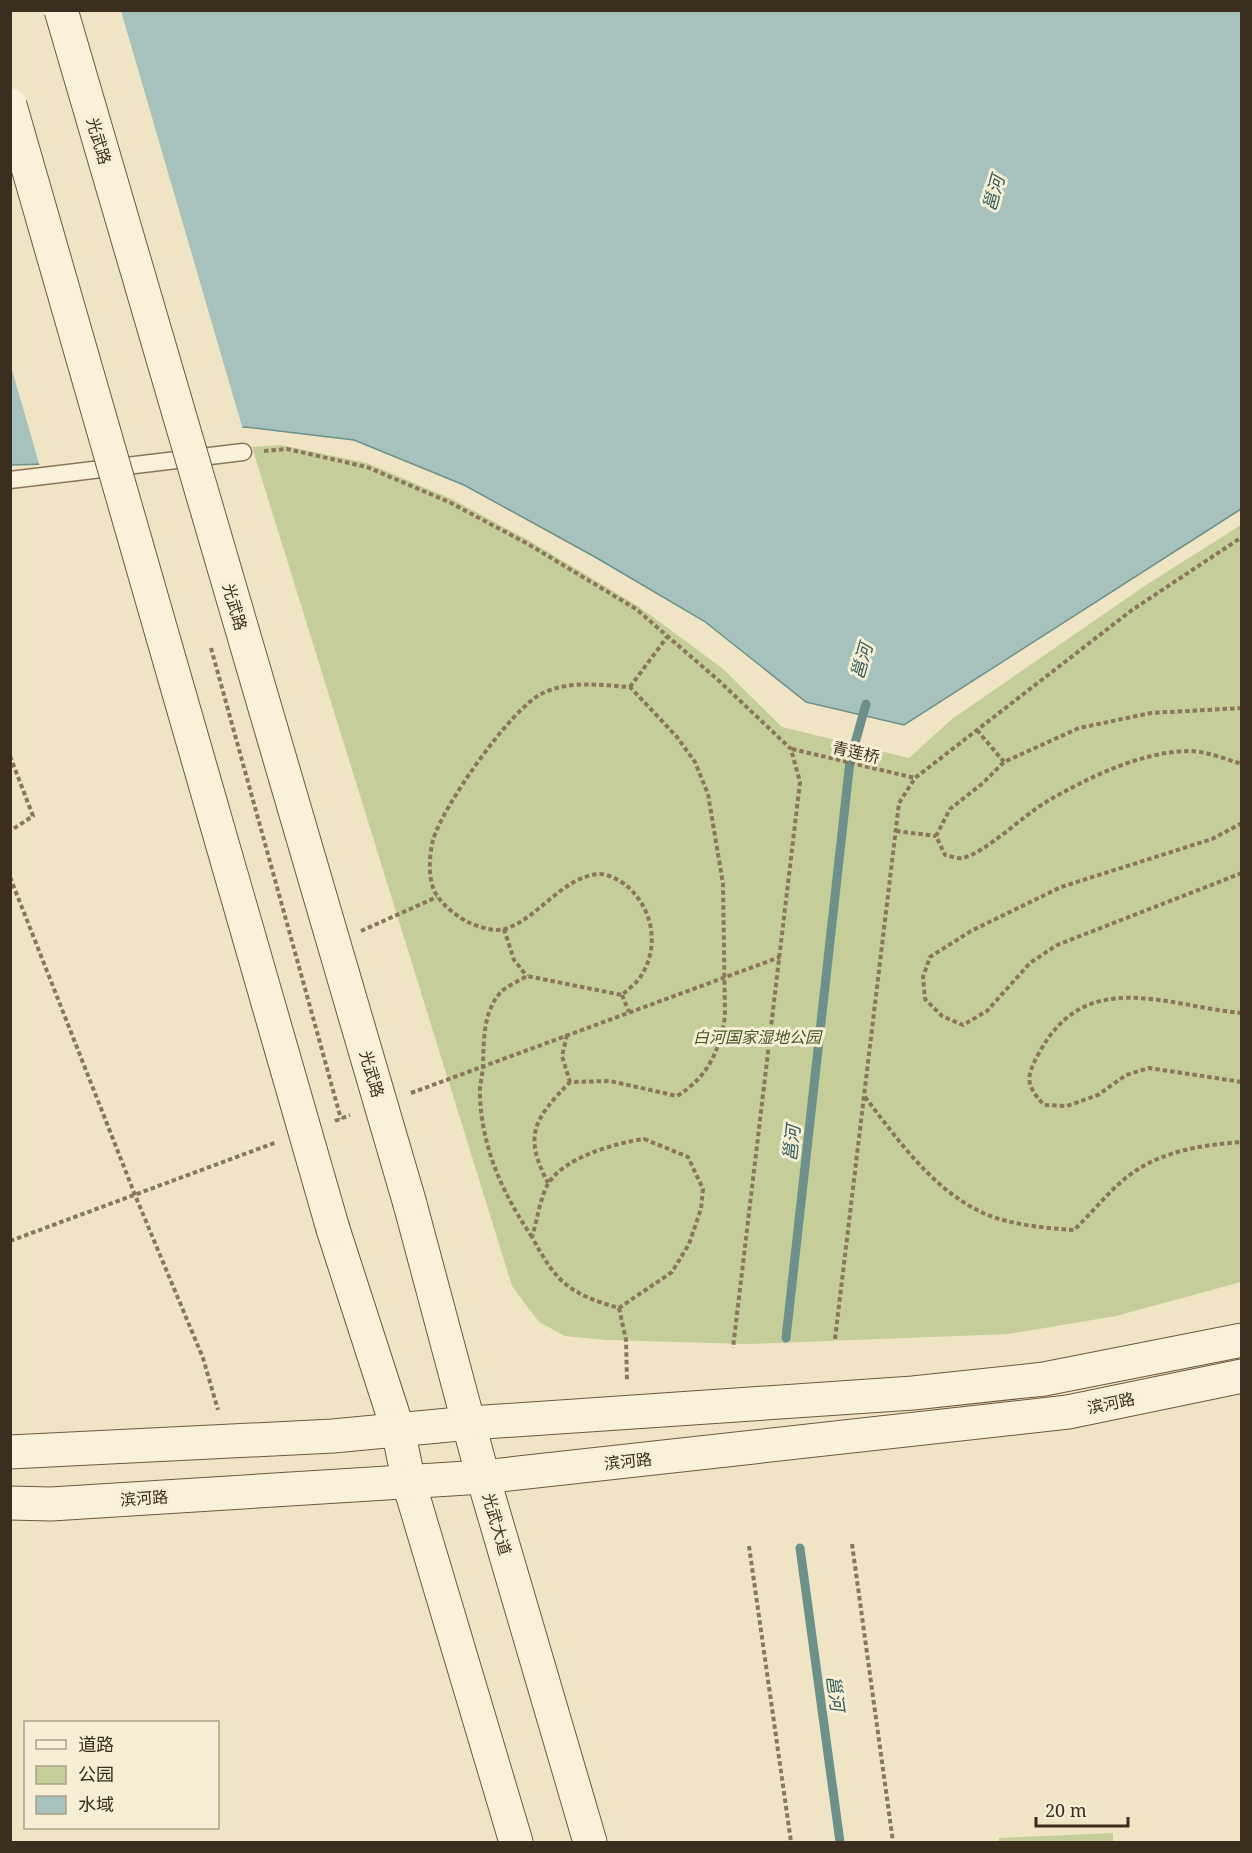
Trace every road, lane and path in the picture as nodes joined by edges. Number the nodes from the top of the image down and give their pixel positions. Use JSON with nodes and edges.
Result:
{"nodes":[{"id":1,"x":61,"y":10,"type":"edge"},
{"id":2,"x":10,"y":105,"type":"edge"},
{"id":3,"x":243,"y":452,"type":"joint"},
{"id":4,"x":10,"y":480,"type":"edge"},
{"id":5,"x":1242,"y":537,"type":"edge"},
{"id":6,"x":668,"y":636,"type":"junction"},
{"id":7,"x":210,"y":644,"type":"dead end"},
{"id":8,"x":630,"y":687,"type":"junction"},
{"id":9,"x":1242,"y":708,"type":"edge"},
{"id":10,"x":977,"y":730,"type":"junction"},
{"id":11,"x":791,"y":749,"type":"junction"},
{"id":12,"x":10,"y":756,"type":"edge"},
{"id":13,"x":1004,"y":762,"type":"junction"},
{"id":14,"x":1242,"y":764,"type":"edge"},
{"id":15,"x":915,"y":778,"type":"junction"},
{"id":16,"x":1242,"y":823,"type":"edge"},
{"id":17,"x":10,"y":831,"type":"edge"},
{"id":18,"x":896,"y":831,"type":"junction"},
{"id":19,"x":936,"y":836,"type":"junction"},
{"id":20,"x":1242,"y":873,"type":"edge"},
{"id":21,"x":10,"y":877,"type":"edge"},
{"id":22,"x":437,"y":897,"type":"junction"},
{"id":23,"x":504,"y":929,"type":"junction"},
{"id":24,"x":351,"y":936,"type":"dead end"},
{"id":25,"x":308,"y":956,"type":"dead end"},
{"id":26,"x":297,"y":961,"type":"junction"},
{"id":27,"x":527,"y":976,"type":"junction"},
{"id":28,"x":622,"y":996,"type":"junction"},
{"id":29,"x":629,"y":1012,"type":"dead end"},
{"id":30,"x":1242,"y":1013,"type":"edge"},
{"id":31,"x":567,"y":1035,"type":"dead end"},
{"id":32,"x":570,"y":1082,"type":"junction"},
{"id":33,"x":1242,"y":1082,"type":"edge"},
{"id":34,"x":864,"y":1096,"type":"junction"},
{"id":35,"x":340,"y":1119,"type":"dead end"},
{"id":36,"x":1242,"y":1142,"type":"edge"},
{"id":37,"x":548,"y":1183,"type":"junction"},
{"id":38,"x":410,"y":1204,"type":"joint"},
{"id":39,"x":532,"y":1237,"type":"junction"},
{"id":40,"x":619,"y":1308,"type":"junction"},
{"id":41,"x":835,"y":1339,"type":"dead end"},
{"id":42,"x":1242,"y":1340,"type":"edge"},
{"id":43,"x":733,"y":1348,"type":"dead end"},
{"id":44,"x":1242,"y":1376,"type":"edge"},
{"id":45,"x":627,"y":1414,"type":"junction"},
{"id":46,"x":470,"y":1423,"type":"junction"},
{"id":47,"x":398,"y":1430,"type":"junction"},
{"id":48,"x":227,"y":1440,"type":"junction"},
{"id":49,"x":10,"y":1452,"type":"edge"},
{"id":50,"x":483,"y":1477,"type":"junction"},
{"id":51,"x":409,"y":1483,"type":"junction"},
{"id":52,"x":10,"y":1503,"type":"edge"},
{"id":53,"x":852,"y":1544,"type":"dead end"},
{"id":54,"x":749,"y":1546,"type":"dead end"},
{"id":55,"x":516,"y":1842,"type":"edge"},
{"id":56,"x":590,"y":1842,"type":"edge"},
{"id":57,"x":791,"y":1842,"type":"edge"},
{"id":58,"x":893,"y":1842,"type":"edge"}],
"edges":[{"from":1,"to":38,"type":"main road","name":"光武路","bridge":true},
{"from":2,"to":47,"type":"main road","bridge":true},
{"from":3,"to":4,"type":"lane"},
{"from":3,"to":6,"type":"path"},
{"from":5,"to":10,"type":"path"},
{"from":6,"to":8,"type":"path"},
{"from":6,"to":11,"type":"path"},
{"from":7,"to":26,"type":"path"},
{"from":8,"to":22,"type":"path"},
{"from":8,"to":32,"type":"path"},
{"from":9,"to":13,"type":"path"},
{"from":10,"to":13,"type":"path"},
{"from":10,"to":15,"type":"path"},
{"from":11,"to":15,"type":"path","name":"青莲桥"},
{"from":11,"to":43,"type":"path"},
{"from":12,"to":17,"type":"path"},
{"from":13,"to":19,"type":"path"},
{"from":14,"to":19,"type":"path"},
{"from":15,"to":18,"type":"path"},
{"from":16,"to":20,"type":"path"},
{"from":18,"to":19,"type":"path"},
{"from":18,"to":34,"type":"path"},
{"from":21,"to":48,"type":"path"},
{"from":22,"to":23,"type":"path"},
{"from":22,"to":24,"type":"path"},
{"from":23,"to":27,"type":"path"},
{"from":23,"to":28,"type":"path"},
{"from":25,"to":26,"type":"path"},
{"from":26,"to":35,"type":"path"},
{"from":27,"to":28,"type":"path"},
{"from":27,"to":39,"type":"path"},
{"from":28,"to":29,"type":"path"},
{"from":30,"to":33,"type":"path"},
{"from":31,"to":32,"type":"path"},
{"from":32,"to":37,"type":"path"},
{"from":34,"to":36,"type":"path"},
{"from":34,"to":41,"type":"path"},
{"from":37,"to":39,"type":"path"},
{"from":37,"to":40,"type":"path"},
{"from":38,"to":46,"type":"main road","name":"光武大道"},
{"from":39,"to":40,"type":"path"},
{"from":40,"to":45,"type":"path"},
{"from":42,"to":45,"type":"main road"},
{"from":44,"to":50,"type":"main road","name":"滨河路"},
{"from":45,"to":46,"type":"main road"},
{"from":46,"to":47,"type":"main road"},
{"from":46,"to":50,"type":"main road","name":"光武大道"},
{"from":47,"to":48,"type":"main road"},
{"from":47,"to":51,"type":"main road"},
{"from":48,"to":49,"type":"main road"},
{"from":50,"to":51,"type":"main road","name":"滨河路"},
{"from":50,"to":56,"type":"main road","name":"光武大道"},
{"from":51,"to":52,"type":"main road","name":"滨河路"},
{"from":51,"to":55,"type":"main road"},
{"from":53,"to":58,"type":"path"},
{"from":54,"to":57,"type":"path"}]}
